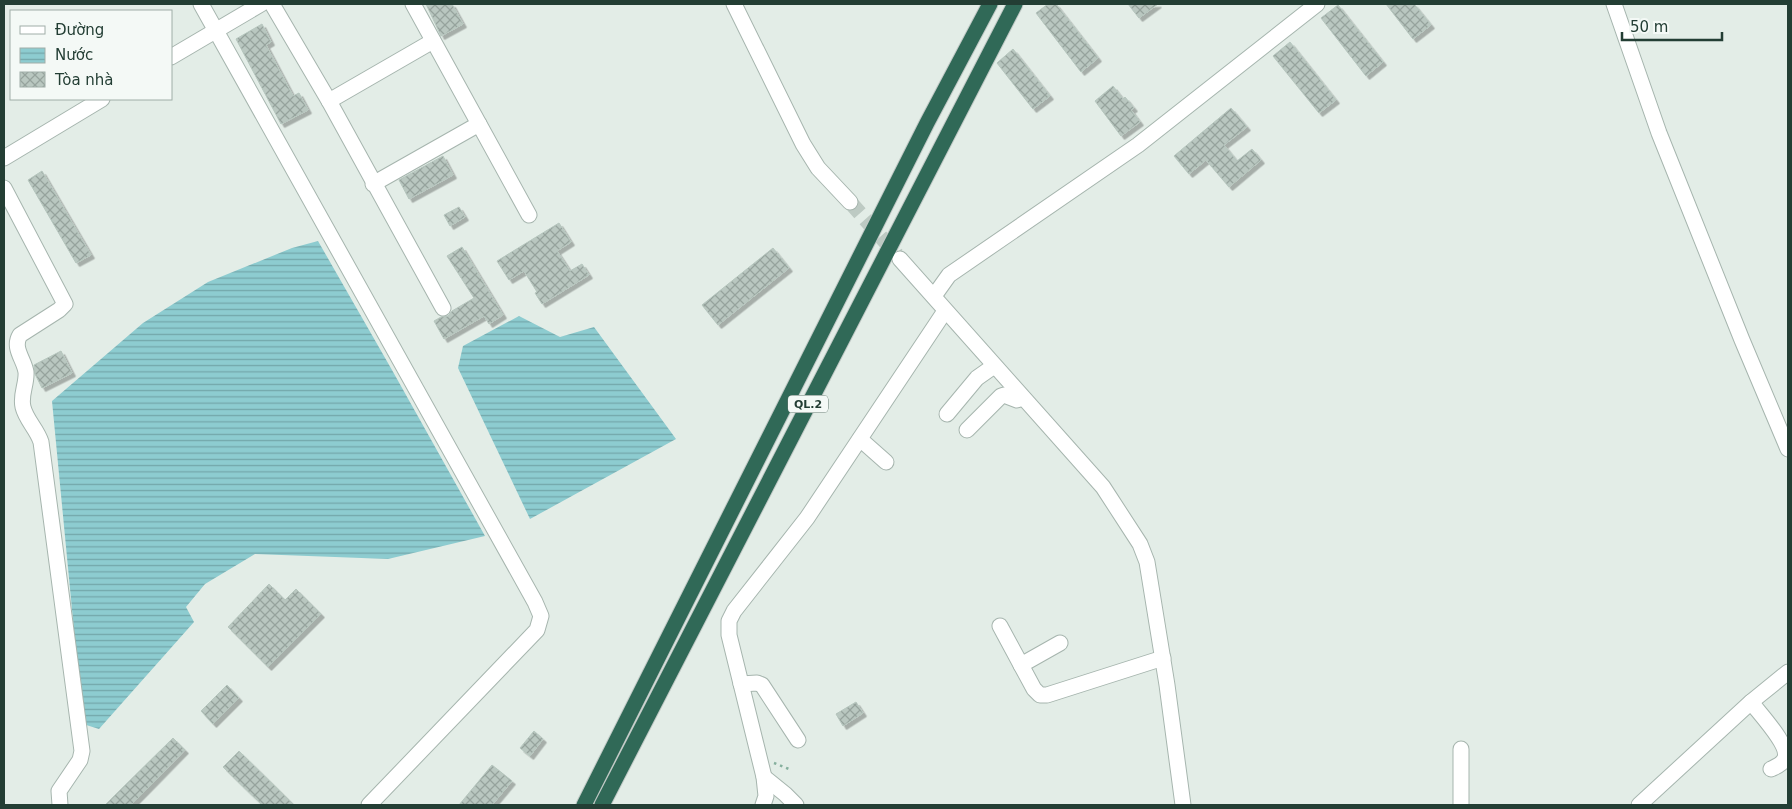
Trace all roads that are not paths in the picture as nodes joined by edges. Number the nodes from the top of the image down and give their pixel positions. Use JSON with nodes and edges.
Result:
{"nodes":[{"id":1,"x":202,"y":4,"type":"edge"},
{"id":2,"x":261,"y":4,"type":"edge"},
{"id":3,"x":272,"y":4,"type":"edge"},
{"id":4,"x":413,"y":4,"type":"edge"},
{"id":5,"x":734,"y":4,"type":"edge"},
{"id":6,"x":990,"y":4,"type":"edge"},
{"id":7,"x":1015,"y":4,"type":"edge"},
{"id":8,"x":1316,"y":4,"type":"edge"},
{"id":9,"x":1614,"y":4,"type":"edge"},
{"id":10,"x":217,"y":30,"type":"junction"},
{"id":11,"x":433,"y":41,"type":"junction"},
{"id":12,"x":172,"y":56,"type":"edge"},
{"id":13,"x":100,"y":100,"type":"edge"},
{"id":14,"x":329,"y":101,"type":"junction"},
{"id":15,"x":478,"y":124,"type":"junction"},
{"id":16,"x":4,"y":158,"type":"edge"},
{"id":17,"x":373,"y":184,"type":"junction"},
{"id":18,"x":4,"y":188,"type":"edge"},
{"id":19,"x":850,"y":202,"type":"tunnel mouth"},
{"id":20,"x":528,"y":215,"type":"dead end"},
{"id":21,"x":900,"y":259,"type":"tunnel mouth"},
{"id":22,"x":934,"y":296,"type":"junction"},
{"id":23,"x":443,"y":308,"type":"dead end"},
{"id":24,"x":945,"y":311,"type":"junction"},
{"id":25,"x":994,"y":366,"type":"junction"},
{"id":26,"x":1023,"y":398,"type":"junction"},
{"id":27,"x":947,"y":414,"type":"dead end"},
{"id":28,"x":967,"y":430,"type":"dead end"},
{"id":29,"x":860,"y":439,"type":"junction"},
{"id":30,"x":1788,"y":449,"type":"edge"},
{"id":31,"x":886,"y":462,"type":"dead end"},
{"id":32,"x":1000,"y":626,"type":"dead end"},
{"id":33,"x":1060,"y":643,"type":"dead end"},
{"id":34,"x":1163,"y":658,"type":"junction"},
{"id":35,"x":1022,"y":665,"type":"junction"},
{"id":36,"x":1788,"y":672,"type":"edge"},
{"id":37,"x":741,"y":684,"type":"junction"},
{"id":38,"x":1751,"y":702,"type":"junction"},
{"id":39,"x":798,"y":740,"type":"dead end"},
{"id":40,"x":1461,"y":749,"type":"dead end"},
{"id":41,"x":1771,"y":769,"type":"dead end"},
{"id":42,"x":764,"y":777,"type":"junction"},
{"id":43,"x":60,"y":805,"type":"edge"},
{"id":44,"x":369,"y":805,"type":"edge"},
{"id":45,"x":584,"y":805,"type":"edge"},
{"id":46,"x":602,"y":805,"type":"edge"},
{"id":47,"x":763,"y":805,"type":"edge"},
{"id":48,"x":796,"y":805,"type":"edge"},
{"id":49,"x":1183,"y":805,"type":"edge"},
{"id":50,"x":1461,"y":805,"type":"edge"},
{"id":51,"x":1639,"y":805,"type":"edge"}],
"edges":[{"from":1,"to":10,"type":"street"},
{"from":2,"to":10,"type":"street"},
{"from":3,"to":14,"type":"street"},
{"from":4,"to":11,"type":"street"},
{"from":5,"to":19,"type":"street"},
{"from":6,"to":45,"type":"highway","number":"QL.2"},
{"from":7,"to":46,"type":"highway","number":"QL.2"},
{"from":8,"to":22,"type":"street"},
{"from":9,"to":30,"type":"street"},
{"from":10,"to":12,"type":"street"},
{"from":10,"to":44,"type":"street"},
{"from":11,"to":14,"type":"street"},
{"from":11,"to":15,"type":"street"},
{"from":13,"to":16,"type":"street"},
{"from":14,"to":17,"type":"street"},
{"from":15,"to":17,"type":"street"},
{"from":15,"to":20,"type":"street"},
{"from":17,"to":23,"type":"street"},
{"from":18,"to":43,"type":"street"},
{"from":21,"to":22,"type":"street"},
{"from":22,"to":24,"type":"street"},
{"from":24,"to":25,"type":"street"},
{"from":24,"to":29,"type":"street"},
{"from":25,"to":26,"type":"street"},
{"from":25,"to":27,"type":"street"},
{"from":26,"to":28,"type":"street"},
{"from":26,"to":34,"type":"street"},
{"from":29,"to":31,"type":"street"},
{"from":29,"to":37,"type":"street"},
{"from":32,"to":35,"type":"street"},
{"from":33,"to":35,"type":"street"},
{"from":34,"to":35,"type":"street"},
{"from":34,"to":49,"type":"street"},
{"from":36,"to":38,"type":"street"},
{"from":37,"to":39,"type":"street"},
{"from":37,"to":42,"type":"street"},
{"from":38,"to":41,"type":"street"},
{"from":38,"to":51,"type":"street"},
{"from":40,"to":50,"type":"street"},
{"from":42,"to":47,"type":"street"},
{"from":42,"to":48,"type":"street"}]}
